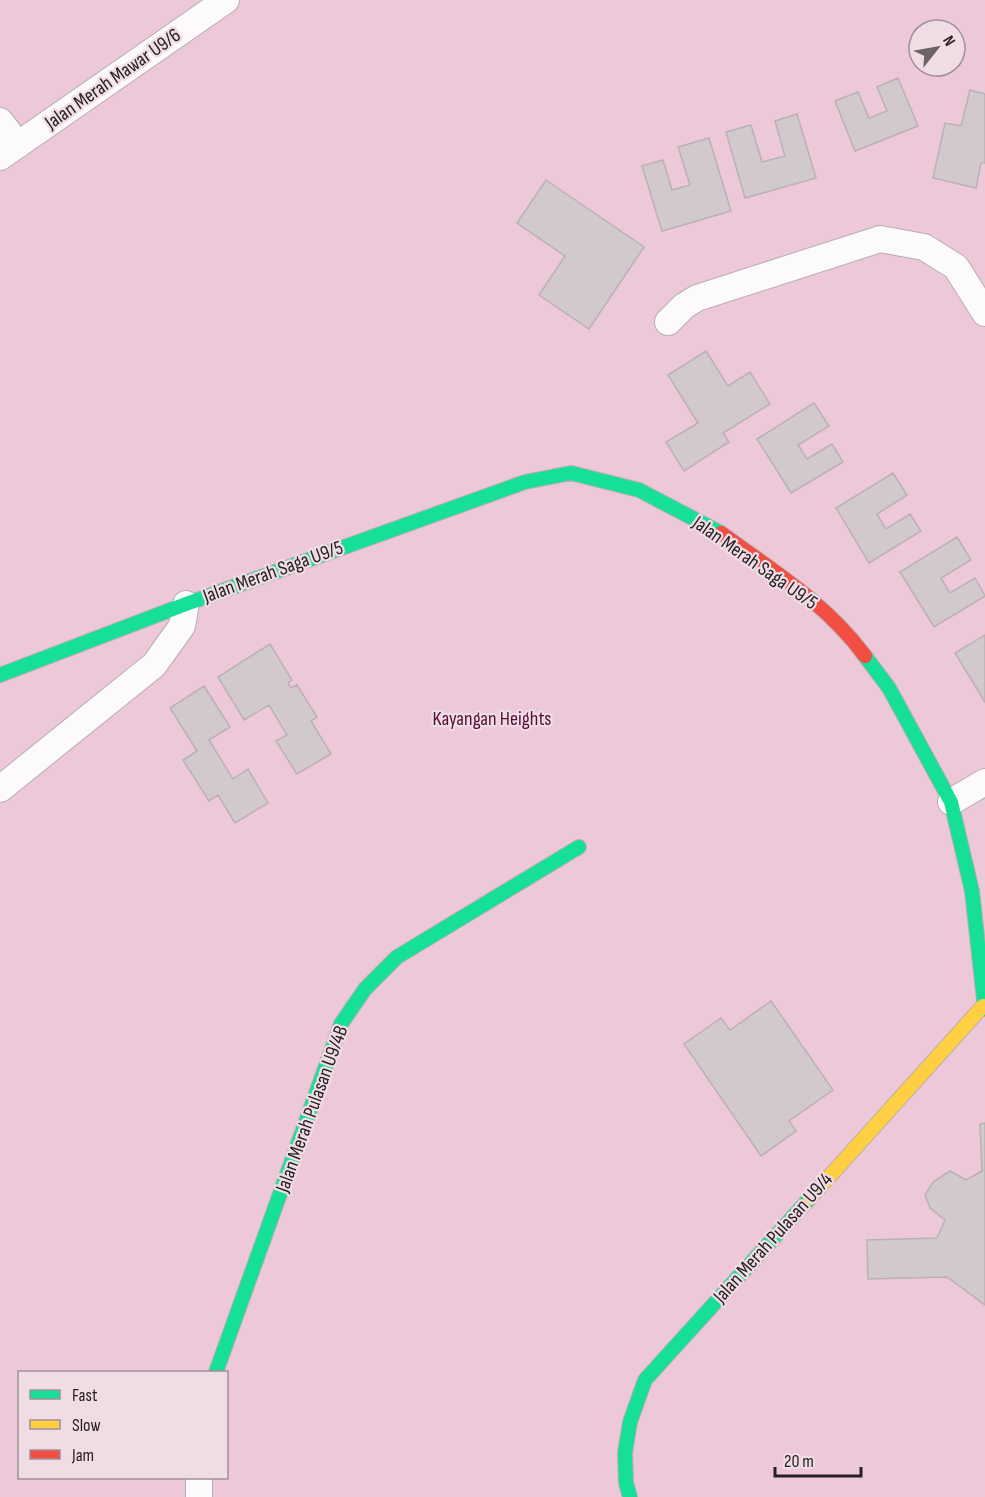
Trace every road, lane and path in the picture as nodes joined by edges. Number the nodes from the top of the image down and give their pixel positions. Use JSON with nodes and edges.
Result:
{"nodes":[{"id":1,"x":226,"y":0,"type":"edge"},
{"id":2,"x":0,"y":121,"type":"edge"},
{"id":3,"x":9,"y":151,"type":"edge"},
{"id":4,"x":985,"y":313,"type":"edge"},
{"id":5,"x":668,"y":322,"type":"dead end"},
{"id":6,"x":186,"y":604,"type":"junction"},
{"id":7,"x":0,"y":675,"type":"edge"},
{"id":8,"x":985,"y":782,"type":"edge"},
{"id":9,"x":0,"y":789,"type":"edge"},
{"id":10,"x":951,"y":802,"type":"junction"},
{"id":11,"x":579,"y":847,"type":"dead end"},
{"id":12,"x":984,"y":1007,"type":"edge"},
{"id":13,"x":216,"y":1371,"type":"edge"},
{"id":14,"x":200,"y":1479,"type":"edge"},
{"id":15,"x":199,"y":1497,"type":"edge"},
{"id":16,"x":630,"y":1497,"type":"edge"}],
"edges":[{"from":1,"to":3,"type":"street","name":"Jalan Merah Mawar U9/6"},
{"from":2,"to":3,"type":"street"},
{"from":4,"to":5,"type":"street"},
{"from":6,"to":7,"type":"street","name":"Jalan Merah Saga U9/5"},
{"from":6,"to":9,"type":"street"},
{"from":6,"to":10,"type":"street","name":"Jalan Merah Saga U9/5"},
{"from":8,"to":10,"type":"street"},
{"from":10,"to":12,"type":"street","name":"Jalan Merah Saga U9/5"},
{"from":11,"to":13,"type":"street","name":"Jalan Merah Pulasan U9/4B"},
{"from":12,"to":16,"type":"street","name":"Jalan Merah Pulasan U9/4"},
{"from":14,"to":15,"type":"street"}]}
